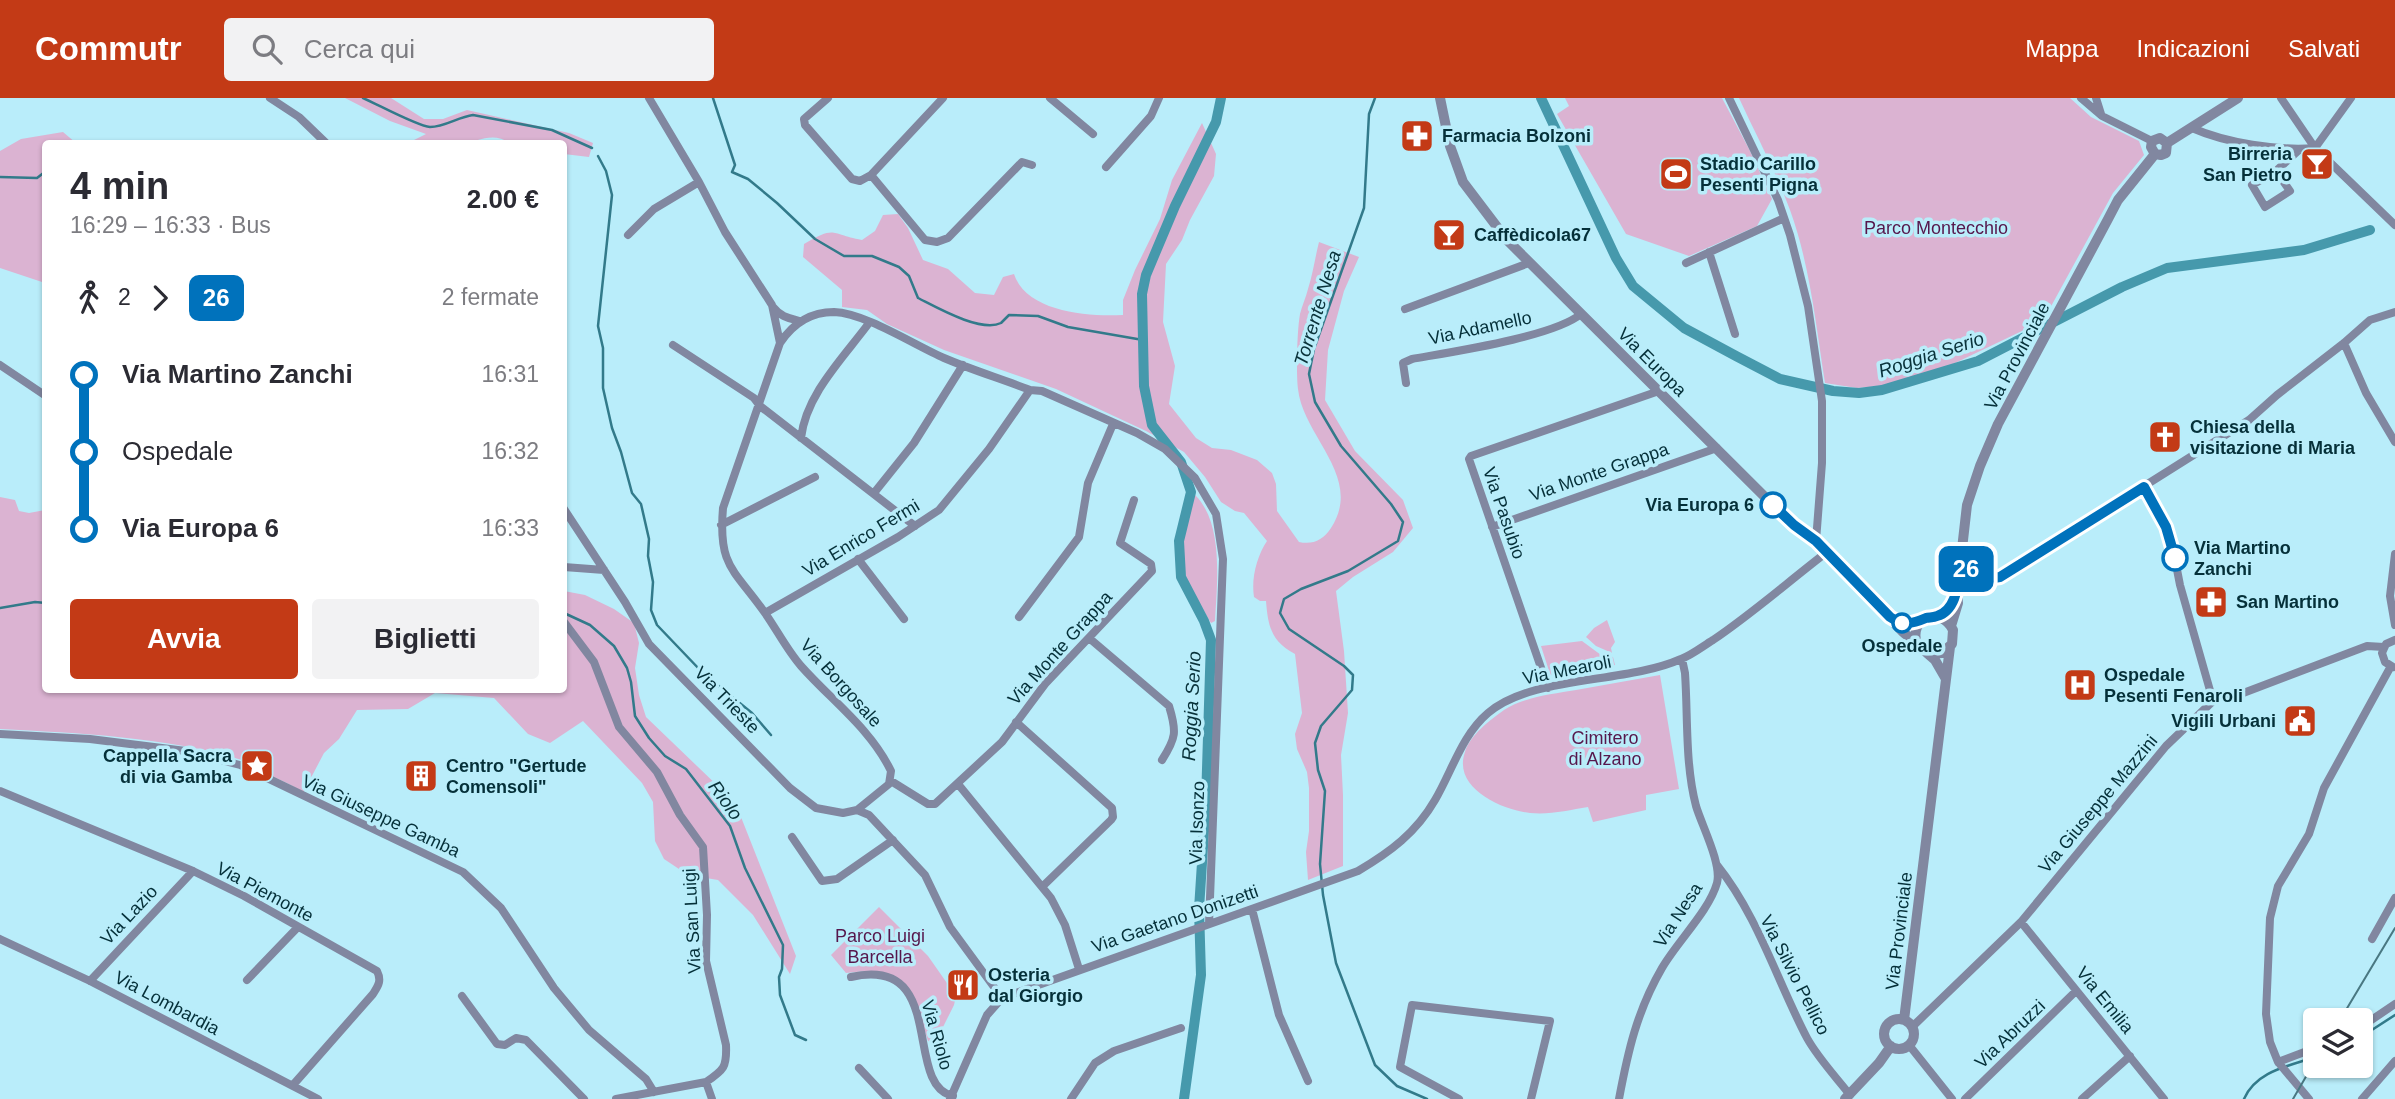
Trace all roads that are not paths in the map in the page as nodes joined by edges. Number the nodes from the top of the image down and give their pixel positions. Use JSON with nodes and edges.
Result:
{"nodes":[{"id":1,"x":270,"y":98,"type":"edge"},
{"id":2,"x":649,"y":98,"type":"edge"},
{"id":3,"x":828,"y":98,"type":"edge"},
{"id":4,"x":943,"y":98,"type":"edge"},
{"id":5,"x":1049,"y":98,"type":"edge"},
{"id":6,"x":1159,"y":98,"type":"edge"},
{"id":7,"x":1440,"y":98,"type":"edge"},
{"id":8,"x":1729,"y":98,"type":"edge"},
{"id":9,"x":2081,"y":98,"type":"edge"},
{"id":10,"x":2096,"y":98,"type":"edge"},
{"id":11,"x":2238,"y":98,"type":"edge"},
{"id":12,"x":2281,"y":98,"type":"edge"},
{"id":13,"x":2351,"y":98,"type":"edge"},
{"id":14,"x":2102,"y":116,"type":"junction"},
{"id":15,"x":2192,"y":128,"type":"junction"},
{"id":16,"x":1093,"y":134,"type":"dead end"},
{"id":17,"x":323,"y":140,"type":"edge"},
{"id":18,"x":2152,"y":141,"type":"junction"},
{"id":19,"x":2167,"y":143,"type":"junction"},
{"id":20,"x":2315,"y":148,"type":"junction"},
{"id":21,"x":2300,"y":149,"type":"junction"},
{"id":22,"x":2155,"y":154,"type":"junction"},
{"id":23,"x":1032,"y":165,"type":"dead end"},
{"id":24,"x":1106,"y":167,"type":"dead end"},
{"id":25,"x":2276,"y":171,"type":"junction"},
{"id":26,"x":871,"y":175,"type":"junction"},
{"id":27,"x":699,"y":182,"type":"junction"},
{"id":28,"x":1784,"y":218,"type":"junction"},
{"id":29,"x":2395,"y":225,"type":"edge"},
{"id":30,"x":628,"y":235,"type":"dead end"},
{"id":31,"x":1709,"y":252,"type":"junction"},
{"id":32,"x":1530,"y":263,"type":"junction"},
{"id":33,"x":1686,"y":263,"type":"dead end"},
{"id":34,"x":772,"y":304,"type":"junction"},
{"id":35,"x":1405,"y":309,"type":"dead end"},
{"id":36,"x":2395,"y":312,"type":"edge"},
{"id":37,"x":1581,"y":314,"type":"junction"},
{"id":38,"x":800,"y":321,"type":"junction"},
{"id":39,"x":869,"y":323,"type":"junction"},
{"id":40,"x":1735,"y":334,"type":"dead end"},
{"id":41,"x":780,"y":343,"type":"junction"},
{"id":42,"x":2344,"y":343,"type":"junction"},
{"id":43,"x":673,"y":345,"type":"dead end"},
{"id":44,"x":0,"y":365,"type":"edge"},
{"id":45,"x":963,"y":365,"type":"junction"},
{"id":46,"x":1406,"y":383,"type":"dead end"},
{"id":47,"x":1030,"y":390,"type":"junction"},
{"id":48,"x":1659,"y":391,"type":"junction"},
{"id":49,"x":42,"y":393,"type":"edge"},
{"id":50,"x":760,"y":405,"type":"junction"},
{"id":51,"x":1112,"y":424,"type":"junction"},
{"id":52,"x":802,"y":438,"type":"junction"},
{"id":53,"x":2395,"y":442,"type":"edge"},
{"id":54,"x":1717,"y":448,"type":"junction"},
{"id":55,"x":815,"y":477,"type":"dead end"},
{"id":56,"x":2144,"y":487,"type":"junction"},
{"id":57,"x":874,"y":493,"type":"junction"},
{"id":58,"x":1135,"y":500,"type":"dead end"},
{"id":59,"x":567,"y":514,"type":"edge"},
{"id":60,"x":721,"y":525,"type":"junction"},
{"id":61,"x":915,"y":526,"type":"junction"},
{"id":62,"x":1492,"y":527,"type":"junction"},
{"id":63,"x":1816,"y":541,"type":"junction"},
{"id":64,"x":1827,"y":552,"type":"junction"},
{"id":65,"x":2395,"y":554,"type":"edge"},
{"id":66,"x":858,"y":559,"type":"junction"},
{"id":67,"x":1961,"y":563,"type":"junction"},
{"id":68,"x":567,"y":567,"type":"edge"},
{"id":69,"x":604,"y":570,"type":"junction"},
{"id":70,"x":1957,"y":593,"type":"junction"},
{"id":71,"x":765,"y":613,"type":"junction"},
{"id":72,"x":1019,"y":617,"type":"dead end"},
{"id":73,"x":1938,"y":617,"type":"junction"},
{"id":74,"x":1891,"y":618,"type":"junction"},
{"id":75,"x":904,"y":619,"type":"dead end"},
{"id":76,"x":1921,"y":621,"type":"junction"},
{"id":77,"x":2395,"y":625,"type":"edge"},
{"id":78,"x":567,"y":626,"type":"edge"},
{"id":79,"x":1951,"y":626,"type":"junction"},
{"id":80,"x":1089,"y":638,"type":"junction"},
{"id":81,"x":2395,"y":640,"type":"edge"},
{"id":82,"x":1917,"y":645,"type":"junction"},
{"id":83,"x":1950,"y":647,"type":"junction"},
{"id":84,"x":2384,"y":647,"type":"junction"},
{"id":85,"x":1928,"y":654,"type":"junction"},
{"id":86,"x":1682,"y":659,"type":"junction"},
{"id":87,"x":2393,"y":667,"type":"edge"},
{"id":88,"x":1946,"y":679,"type":"junction"},
{"id":89,"x":1548,"y":688,"type":"junction"},
{"id":90,"x":2213,"y":701,"type":"junction"},
{"id":91,"x":1016,"y":722,"type":"junction"},
{"id":92,"x":0,"y":734,"type":"edge"},
{"id":93,"x":1162,"y":760,"type":"dead end"},
{"id":94,"x":891,"y":781,"type":"junction"},
{"id":95,"x":958,"y":784,"type":"junction"},
{"id":96,"x":0,"y":791,"type":"edge"},
{"id":97,"x":857,"y":810,"type":"junction"},
{"id":98,"x":792,"y":837,"type":"dead end"},
{"id":99,"x":893,"y":840,"type":"junction"},
{"id":100,"x":1717,"y":865,"type":"junction"},
{"id":101,"x":193,"y":871,"type":"junction"},
{"id":102,"x":1358,"y":871,"type":"joint"},
{"id":103,"x":1716,"y":884,"type":"junction"},
{"id":104,"x":1043,"y":886,"type":"junction"},
{"id":105,"x":2395,"y":898,"type":"edge"},
{"id":106,"x":1740,"y":900,"type":"junction"},
{"id":107,"x":1252,"y":909,"type":"junction"},
{"id":108,"x":2021,"y":922,"type":"junction"},
{"id":109,"x":1209,"y":923,"type":"junction"},
{"id":110,"x":298,"y":927,"type":"junction"},
{"id":111,"x":0,"y":939,"type":"edge"},
{"id":112,"x":2372,"y":939,"type":"dead end"},
{"id":113,"x":1079,"y":969,"type":"junction"},
{"id":114,"x":851,"y":977,"type":"dead end"},
{"id":115,"x":247,"y":980,"type":"dead end"},
{"id":116,"x":90,"y":981,"type":"junction"},
{"id":117,"x":2076,"y":991,"type":"junction"},
{"id":118,"x":462,"y":996,"type":"dead end"},
{"id":119,"x":1002,"y":998,"type":"junction"},
{"id":120,"x":2395,"y":1004,"type":"edge"},
{"id":121,"x":2373,"y":1019,"type":"edge"},
{"id":122,"x":1904,"y":1020,"type":"junction"},
{"id":123,"x":1912,"y":1027,"type":"junction"},
{"id":124,"x":1181,"y":1028,"type":"dead end"},
{"id":125,"x":1909,"y":1045,"type":"junction"},
{"id":126,"x":1891,"y":1046,"type":"junction"},
{"id":127,"x":2303,"y":1053,"type":"edge"},
{"id":128,"x":2130,"y":1056,"type":"junction"},
{"id":129,"x":2395,"y":1061,"type":"edge"},
{"id":130,"x":2278,"y":1062,"type":"junction"},
{"id":131,"x":859,"y":1068,"type":"dead end"},
{"id":132,"x":1308,"y":1081,"type":"dead end"},
{"id":133,"x":706,"y":1082,"type":"junction"},
{"id":134,"x":293,"y":1085,"type":"junction"},
{"id":135,"x":654,"y":1092,"type":"junction"},
{"id":136,"x":1847,"y":1097,"type":"edge"},
{"id":137,"x":953,"y":1098,"type":"edge"},
{"id":138,"x":318,"y":1099,"type":"edge"},
{"id":139,"x":584,"y":1099,"type":"edge"},
{"id":140,"x":615,"y":1099,"type":"edge"},
{"id":141,"x":712,"y":1099,"type":"edge"},
{"id":142,"x":888,"y":1099,"type":"edge"},
{"id":143,"x":1071,"y":1099,"type":"edge"},
{"id":144,"x":1459,"y":1099,"type":"edge"},
{"id":145,"x":1531,"y":1099,"type":"edge"},
{"id":146,"x":1619,"y":1099,"type":"edge"},
{"id":147,"x":1952,"y":1099,"type":"edge"},
{"id":148,"x":1965,"y":1099,"type":"edge"},
{"id":149,"x":2082,"y":1099,"type":"edge"},
{"id":150,"x":2164,"y":1099,"type":"edge"},
{"id":151,"x":2309,"y":1099,"type":"edge"},
{"id":152,"x":2362,"y":1099,"type":"edge"}],
"edges":[{"from":1,"to":17,"type":"street"},
{"from":2,"to":27,"type":"street","name":"Via Borgosale"},
{"from":3,"to":26,"type":"street"},
{"from":4,"to":26,"type":"street"},
{"from":5,"to":16,"type":"street"},
{"from":6,"to":24,"type":"street"},
{"from":7,"to":32,"type":"street","name":"Via Europa"},
{"from":8,"to":28,"type":"street"},
{"from":9,"to":14,"type":"street"},
{"from":10,"to":14,"type":"street"},
{"from":11,"to":15,"type":"street"},
{"from":12,"to":20,"type":"street"},
{"from":13,"to":20,"type":"street"},
{"from":14,"to":18,"type":"street"},
{"from":15,"to":19,"type":"street"},
{"from":15,"to":21,"type":"street"},
{"from":18,"to":19,"type":"street"},
{"from":18,"to":22,"type":"street"},
{"from":19,"to":22,"type":"street"},
{"from":20,"to":21,"type":"street"},
{"from":20,"to":29,"type":"street"},
{"from":21,"to":25,"type":"street"},
{"from":22,"to":67,"type":"street","name":"Via Provinciale"},
{"from":23,"to":26,"type":"street"},
{"from":25,"to":25,"type":"street"},
{"from":27,"to":30,"type":"street"},
{"from":27,"to":34,"type":"street","name":"Via Borgosale"},
{"from":28,"to":31,"type":"street"},
{"from":28,"to":63,"type":"street"},
{"from":31,"to":33,"type":"street"},
{"from":31,"to":40,"type":"street"},
{"from":32,"to":35,"type":"street"},
{"from":32,"to":37,"type":"street","name":"Via Europa"},
{"from":34,"to":38,"type":"street","name":"Via Borgosale"},
{"from":34,"to":41,"type":"street","name":"Via Borgosale"},
{"from":36,"to":42,"type":"street"},
{"from":37,"to":46,"type":"street","name":"Via Adamello"},
{"from":37,"to":48,"type":"street","name":"Via Europa"},
{"from":38,"to":39,"type":"street"},
{"from":38,"to":41,"type":"street"},
{"from":39,"to":45,"type":"street"},
{"from":39,"to":52,"type":"street"},
{"from":41,"to":50,"type":"street","name":"Via Borgosale"},
{"from":42,"to":53,"type":"street"},
{"from":42,"to":56,"type":"street"},
{"from":43,"to":50,"type":"street"},
{"from":44,"to":49,"type":"street"},
{"from":45,"to":47,"type":"street"},
{"from":45,"to":57,"type":"street"},
{"from":47,"to":51,"type":"street"},
{"from":47,"to":61,"type":"street","name":"Via Enrico Fermi"},
{"from":48,"to":54,"type":"street","name":"Via Europa"},
{"from":48,"to":62,"type":"street","name":"Via Pasubio"},
{"from":50,"to":52,"type":"street"},
{"from":50,"to":60,"type":"street","name":"Via Borgosale"},
{"from":51,"to":72,"type":"street"},
{"from":51,"to":109,"type":"street","name":"Via Isonzo"},
{"from":52,"to":57,"type":"street"},
{"from":54,"to":62,"type":"street","name":"Via Monte Grappa"},
{"from":54,"to":63,"type":"street","name":"Via Europa"},
{"from":55,"to":60,"type":"street"},
{"from":56,"to":67,"type":"street"},
{"from":56,"to":90,"type":"street"},
{"from":57,"to":61,"type":"street"},
{"from":58,"to":80,"type":"street","name":"Via Monte Grappa"},
{"from":59,"to":69,"type":"street","name":"Via Trieste"},
{"from":60,"to":71,"type":"street","name":"Via Borgosale"},
{"from":61,"to":66,"type":"street","name":"Via Enrico Fermi"},
{"from":62,"to":89,"type":"street","name":"Via Pasubio"},
{"from":63,"to":64,"type":"street","name":"Via Europa"},
{"from":64,"to":74,"type":"street","name":"Via Europa"},
{"from":64,"to":86,"type":"street","name":"Via Mearoli"},
{"from":65,"to":77,"type":"street"},
{"from":66,"to":71,"type":"street","name":"Via Enrico Fermi"},
{"from":66,"to":75,"type":"street"},
{"from":67,"to":70,"type":"street","name":"Via Provinciale"},
{"from":68,"to":69,"type":"street"},
{"from":69,"to":97,"type":"street","name":"Via Trieste"},
{"from":70,"to":73,"type":"street"},
{"from":70,"to":79,"type":"street","name":"Via Provinciale"},
{"from":71,"to":94,"type":"street","name":"Via Borgosale"},
{"from":73,"to":76,"type":"street"},
{"from":73,"to":79,"type":"street"},
{"from":74,"to":76,"type":"street"},
{"from":74,"to":82,"type":"street","name":"Via Europa"},
{"from":76,"to":82,"type":"street"},
{"from":78,"to":133,"type":"street","name":"Via San Luigi"},
{"from":79,"to":83,"type":"street"},
{"from":80,"to":91,"type":"street","name":"Via Monte Grappa"},
{"from":80,"to":93,"type":"street"},
{"from":81,"to":84,"type":"street"},
{"from":82,"to":85,"type":"street"},
{"from":83,"to":85,"type":"street"},
{"from":83,"to":88,"type":"street","name":"Via Provinciale"},
{"from":84,"to":87,"type":"street"},
{"from":84,"to":90,"type":"street","name":"Via Giuseppe Mazzini"},
{"from":85,"to":88,"type":"street"},
{"from":86,"to":89,"type":"street","name":"Via Mearoli"},
{"from":86,"to":100,"type":"street","name":"Via Nesa"},
{"from":87,"to":130,"type":"street"},
{"from":88,"to":122,"type":"street","name":"Via Provinciale"},
{"from":89,"to":102,"type":"street","name":"Via Mearoli"},
{"from":90,"to":108,"type":"street","name":"Via Giuseppe Mazzini"},
{"from":91,"to":95,"type":"street","name":"Via Monte Grappa"},
{"from":91,"to":104,"type":"street"},
{"from":92,"to":135,"type":"street","name":"Via Giuseppe Gamba"},
{"from":94,"to":95,"type":"street","name":"Via Monte Grappa"},
{"from":94,"to":97,"type":"street"},
{"from":95,"to":104,"type":"street"},
{"from":96,"to":101,"type":"street","name":"Via Piemonte"},
{"from":97,"to":99,"type":"street"},
{"from":98,"to":99,"type":"street"},
{"from":99,"to":119,"type":"street"},
{"from":100,"to":103,"type":"street","name":"Via Nesa"},
{"from":100,"to":106,"type":"street","name":"Via Silvio Pellico"},
{"from":101,"to":110,"type":"street","name":"Via Piemonte"},
{"from":101,"to":116,"type":"street","name":"Via Lazio"},
{"from":102,"to":107,"type":"street","name":"Via Gaetano Donizetti"},
{"from":103,"to":106,"type":"street","name":"Via Silvio Pellico"},
{"from":103,"to":146,"type":"street","name":"Via Nesa"},
{"from":104,"to":113,"type":"street"},
{"from":105,"to":112,"type":"street"},
{"from":106,"to":136,"type":"street","name":"Via Silvio Pellico"},
{"from":107,"to":109,"type":"street","name":"Via Gaetano Donizetti"},
{"from":107,"to":132,"type":"street"},
{"from":108,"to":117,"type":"street","name":"Via Emilia"},
{"from":108,"to":123,"type":"street","name":"Via Giuseppe Mazzini"},
{"from":109,"to":113,"type":"street","name":"Via Gaetano Donizetti"},
{"from":110,"to":115,"type":"street"},
{"from":110,"to":134,"type":"street","name":"Via Piemonte"},
{"from":111,"to":116,"type":"street","name":"Via Lombardia"},
{"from":113,"to":119,"type":"street","name":"Via Gaetano Donizetti"},
{"from":114,"to":137,"type":"street","name":"Via Riolo"},
{"from":116,"to":134,"type":"street","name":"Via Lombardia"},
{"from":117,"to":128,"type":"street","name":"Via Emilia"},
{"from":117,"to":148,"type":"street","name":"Via Abruzzi"},
{"from":118,"to":139,"type":"street"},
{"from":119,"to":137,"type":"street"},
{"from":120,"to":121,"type":"street"},
{"from":122,"to":123,"type":"street"},
{"from":122,"to":126,"type":"street"},
{"from":123,"to":125,"type":"street"},
{"from":124,"to":143,"type":"street"},
{"from":125,"to":126,"type":"street"},
{"from":125,"to":147,"type":"street"},
{"from":126,"to":136,"type":"street"},
{"from":127,"to":130,"type":"street"},
{"from":128,"to":149,"type":"street"},
{"from":128,"to":150,"type":"street","name":"Via Emilia"},
{"from":129,"to":152,"type":"street"},
{"from":130,"to":151,"type":"street"},
{"from":131,"to":142,"type":"street"},
{"from":133,"to":135,"type":"street"},
{"from":133,"to":141,"type":"street"},
{"from":134,"to":138,"type":"street","name":"Via Lombardia"},
{"from":135,"to":140,"type":"street"},
{"from":144,"to":145,"type":"street"}]}
